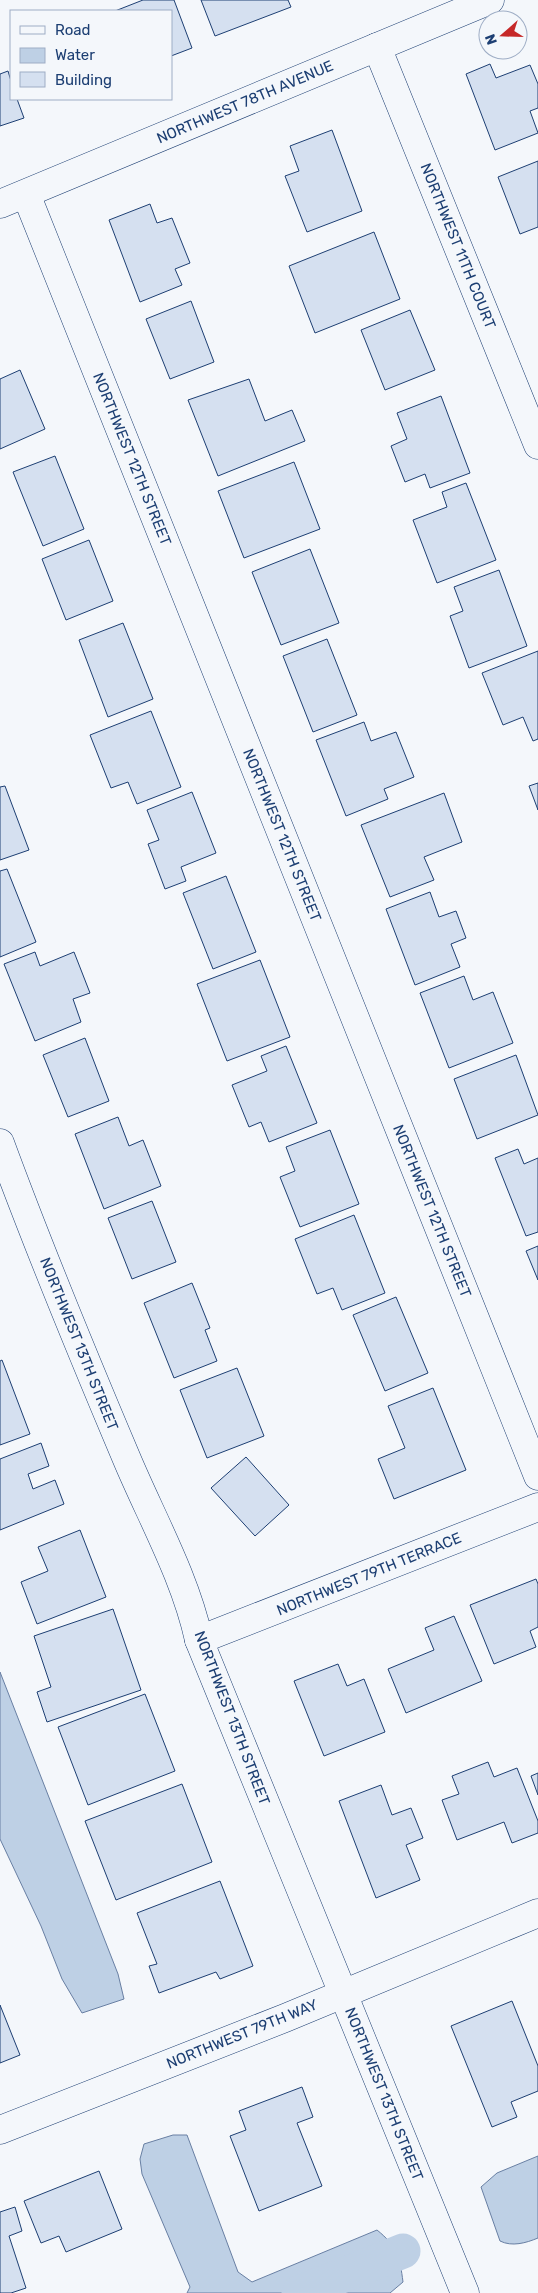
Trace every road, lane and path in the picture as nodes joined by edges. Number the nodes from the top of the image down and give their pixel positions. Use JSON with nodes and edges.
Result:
{"nodes":[{"id":1,"x":490,"y":0,"type":"edge"},
{"id":2,"x":377,"y":47,"type":"junction"},
{"id":3,"x":26,"y":194,"type":"junction"},
{"id":4,"x":0,"y":204,"type":"edge"},
{"id":5,"x":538,"y":445,"type":"edge"},
{"id":6,"x":0,"y":1143,"type":"edge"},
{"id":7,"x":538,"y":1476,"type":"edge"},
{"id":8,"x":538,"y":1507,"type":"edge"},
{"id":9,"x":199,"y":1640,"type":"junction"},
{"id":10,"x":538,"y":1913,"type":"edge"},
{"id":11,"x":343,"y":1993,"type":"junction"},
{"id":12,"x":0,"y":2130,"type":"edge"},
{"id":13,"x":465,"y":2293,"type":"edge"}],
"edges":[{"from":1,"to":2,"type":"street","name":"NORTHWEST 78TH AVENUE"},
{"from":2,"to":3,"type":"street","name":"NORTHWEST 78TH AVENUE"},
{"from":2,"to":5,"type":"street","name":"NORTHWEST 11TH COURT"},
{"from":3,"to":4,"type":"street","name":"NORTHWEST 78TH AVENUE"},
{"from":3,"to":7,"type":"street","name":"NORTHWEST 12TH STREET"},
{"from":6,"to":9,"type":"street","name":"NORTHWEST 13TH STREET"},
{"from":8,"to":9,"type":"street","name":"NORTHWEST 79TH TERRACE"},
{"from":9,"to":11,"type":"street","name":"NORTHWEST 13TH STREET"},
{"from":10,"to":11,"type":"street","name":"NORTHWEST 79TH WAY"},
{"from":11,"to":12,"type":"street","name":"NORTHWEST 79TH WAY"},
{"from":11,"to":13,"type":"street","name":"NORTHWEST 13TH STREET"}]}
